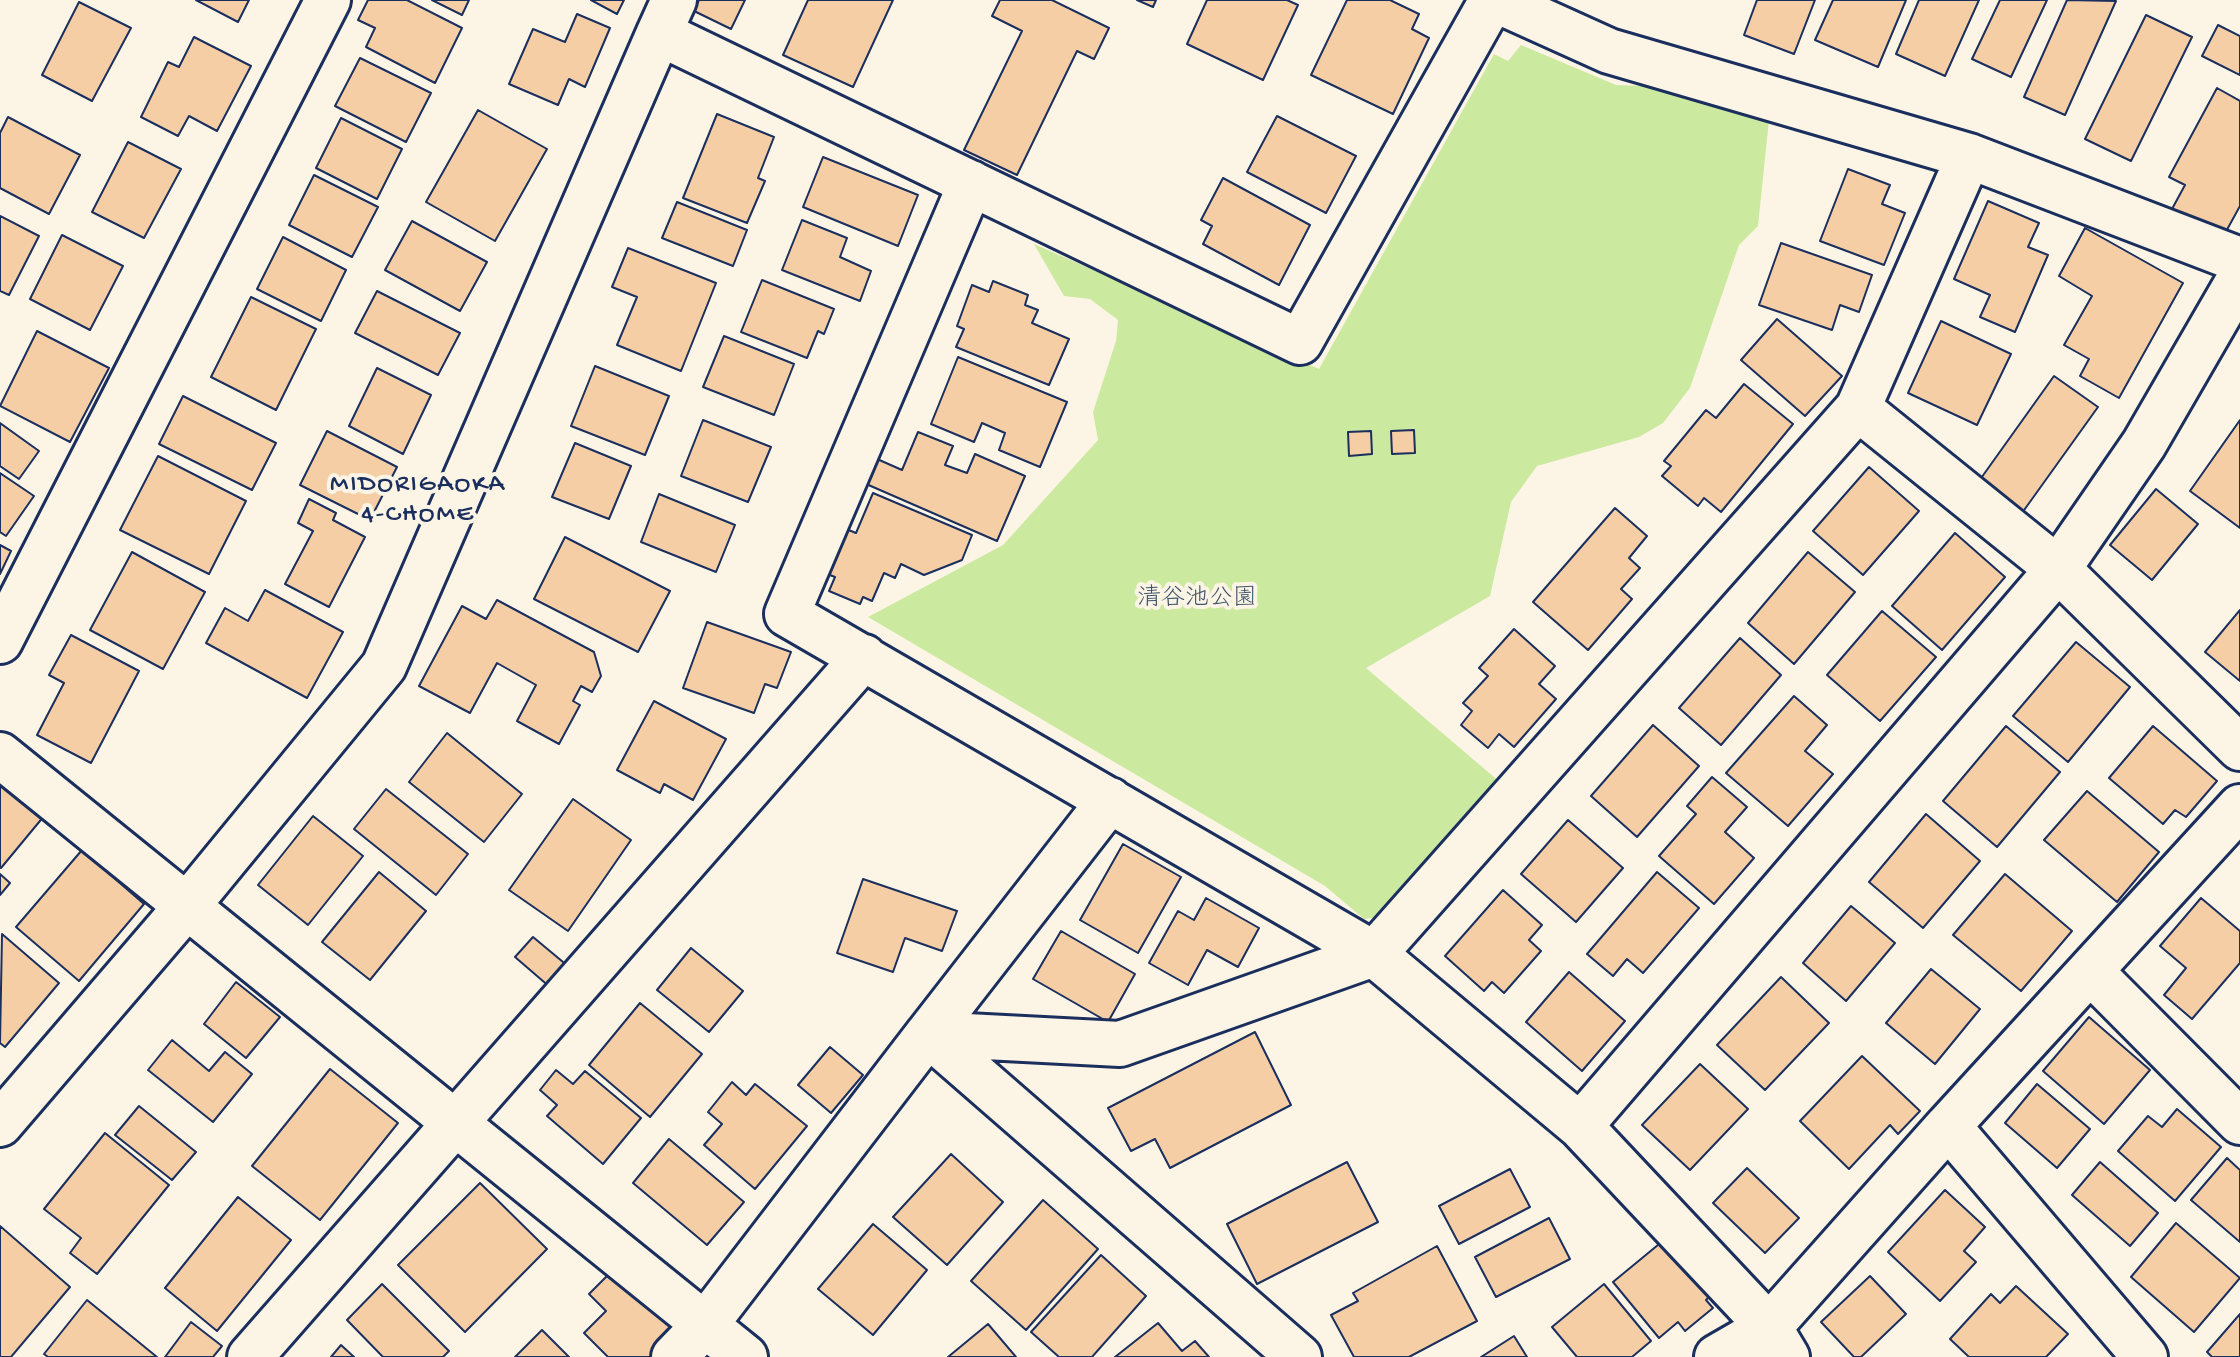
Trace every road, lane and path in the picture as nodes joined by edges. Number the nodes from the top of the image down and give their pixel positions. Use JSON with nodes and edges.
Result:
{"nodes":[{"id":1,"x":328,"y":0,"type":"edge"},
{"id":2,"x":1494,"y":0,"type":"edge"},
{"id":3,"x":666,"y":17,"type":"edge"},
{"id":4,"x":1969,"y":156,"type":"junction"},
{"id":5,"x":971,"y":183,"type":"junction"},
{"id":6,"x":2240,"y":260,"type":"edge"},
{"id":7,"x":2240,"y":278,"type":"edge"},
{"id":8,"x":1858,"y":408,"type":"junction"},
{"id":9,"x":2058,"y":569,"type":"junction"},
{"id":10,"x":0,"y":641,"type":"edge"},
{"id":11,"x":864,"y":657,"type":"junction"},
{"id":12,"x":2240,"y":748,"type":"edge"},
{"id":13,"x":0,"y":755,"type":"edge"},
{"id":14,"x":1110,"y":800,"type":"junction"},
{"id":15,"x":2240,"y":807,"type":"edge"},
{"id":16,"x":187,"y":906,"type":"junction"},
{"id":17,"x":1374,"y":954,"type":"junction"},
{"id":18,"x":2090,"y":971,"type":"junction"},
{"id":19,"x":928,"y":1034,"type":"junction"},
{"id":20,"x":2240,"y":1122,"type":"edge"},
{"id":21,"x":456,"y":1123,"type":"junction"},
{"id":22,"x":0,"y":1124,"type":"edge"},
{"id":23,"x":1580,"y":1126,"type":"junction"},
{"id":24,"x":1948,"y":1126,"type":"junction"},
{"id":25,"x":705,"y":1325,"type":"junction"},
{"id":26,"x":1778,"y":1342,"type":"edge"},
{"id":27,"x":250,"y":1357,"type":"edge"},
{"id":28,"x":674,"y":1357,"type":"edge"},
{"id":29,"x":745,"y":1357,"type":"edge"},
{"id":30,"x":1299,"y":1357,"type":"edge"},
{"id":31,"x":1717,"y":1357,"type":"edge"},
{"id":32,"x":2145,"y":1357,"type":"edge"}],
"edges":[{"from":1,"to":10,"type":"street"},
{"from":2,"to":4,"type":"street"},
{"from":2,"to":5,"type":"street"},
{"from":3,"to":5,"type":"street"},
{"from":3,"to":16,"type":"street"},
{"from":4,"to":6,"type":"street"},
{"from":4,"to":8,"type":"street"},
{"from":5,"to":11,"type":"street"},
{"from":7,"to":9,"type":"street"},
{"from":8,"to":9,"type":"street"},
{"from":8,"to":17,"type":"street"},
{"from":9,"to":12,"type":"street"},
{"from":9,"to":23,"type":"street"},
{"from":11,"to":14,"type":"street"},
{"from":11,"to":21,"type":"street"},
{"from":13,"to":16,"type":"street"},
{"from":14,"to":17,"type":"street"},
{"from":14,"to":19,"type":"street"},
{"from":15,"to":18,"type":"street"},
{"from":16,"to":21,"type":"street"},
{"from":16,"to":22,"type":"street"},
{"from":17,"to":19,"type":"street"},
{"from":17,"to":23,"type":"street"},
{"from":18,"to":20,"type":"street"},
{"from":18,"to":24,"type":"street"},
{"from":19,"to":25,"type":"street"},
{"from":19,"to":30,"type":"street"},
{"from":21,"to":25,"type":"street"},
{"from":21,"to":27,"type":"street"},
{"from":23,"to":26,"type":"street"},
{"from":24,"to":26,"type":"street"},
{"from":24,"to":32,"type":"street"},
{"from":25,"to":28,"type":"street"},
{"from":25,"to":29,"type":"street"},
{"from":26,"to":31,"type":"street"}]}
